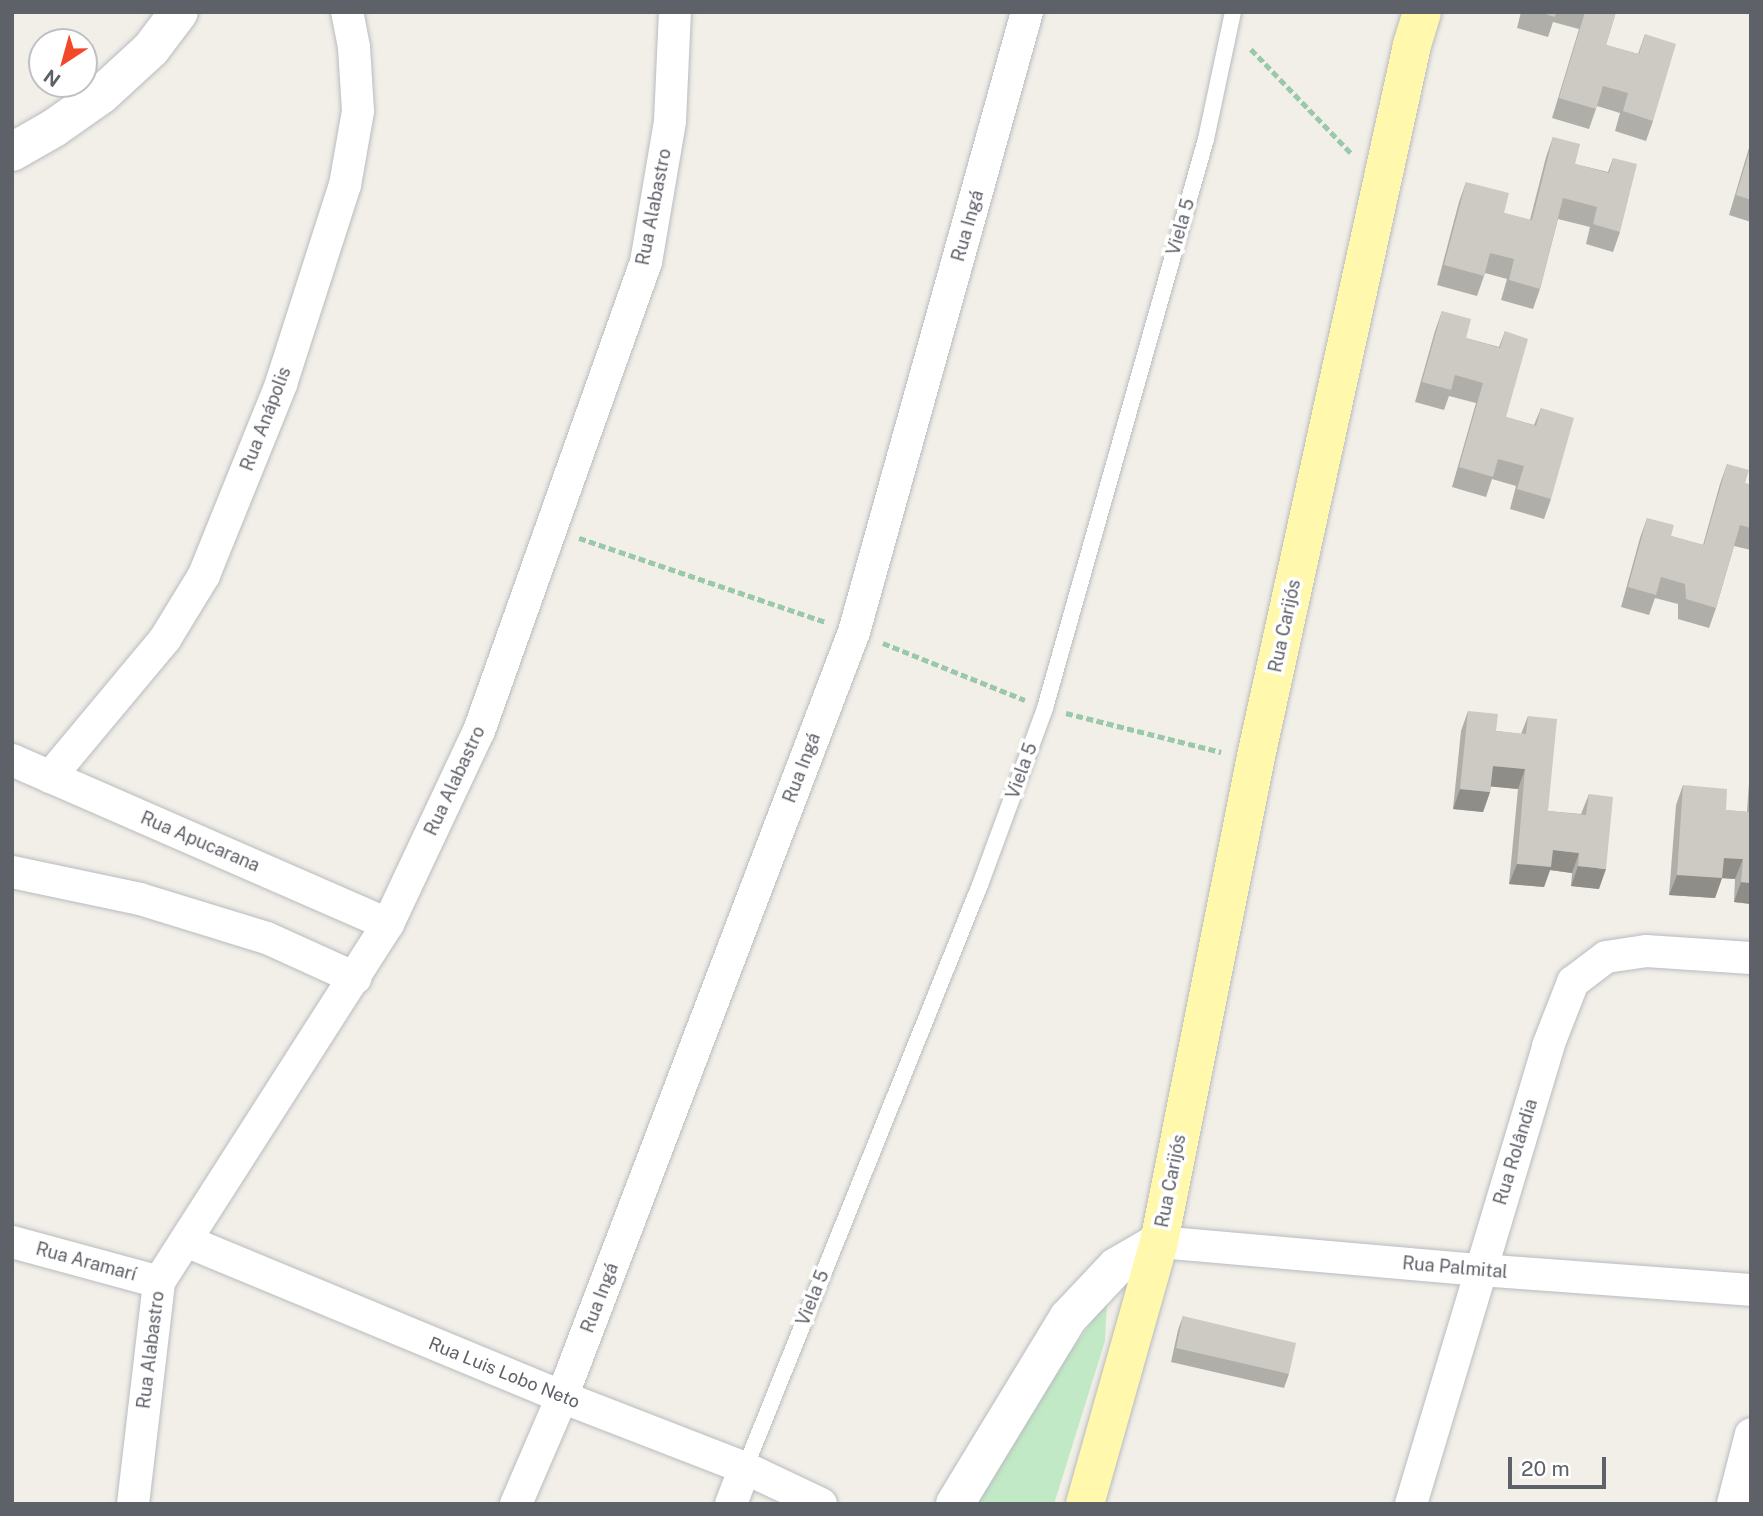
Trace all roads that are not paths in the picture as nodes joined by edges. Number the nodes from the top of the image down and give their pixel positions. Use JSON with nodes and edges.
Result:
{"nodes":[{"id":1,"x":179,"y":12,"type":"edge"},
{"id":2,"x":346,"y":12,"type":"edge"},
{"id":3,"x":675,"y":12,"type":"edge"},
{"id":4,"x":1027,"y":12,"type":"edge"},
{"id":5,"x":1422,"y":12,"type":"edge"},
{"id":6,"x":1232,"y":20,"type":"edge"},
{"id":7,"x":12,"y":152,"type":"edge"},
{"id":8,"x":12,"y":760,"type":"edge"},
{"id":9,"x":50,"y":777,"type":"junction"},
{"id":10,"x":12,"y":872,"type":"edge"},
{"id":11,"x":388,"y":924,"type":"junction"},
{"id":12,"x":1751,"y":958,"type":"edge"},
{"id":13,"x":355,"y":978,"type":"junction"},
{"id":14,"x":186,"y":1241,"type":"junction"},
{"id":15,"x":12,"y":1242,"type":"edge"},
{"id":16,"x":1159,"y":1242,"type":"junction"},
{"id":17,"x":1479,"y":1270,"type":"junction"},
{"id":18,"x":159,"y":1282,"type":"junction"},
{"id":19,"x":1751,"y":1290,"type":"edge"},
{"id":20,"x":562,"y":1397,"type":"junction"},
{"id":21,"x":1751,"y":1434,"type":"edge"},
{"id":22,"x":745,"y":1468,"type":"junction"},
{"id":23,"x":133,"y":1504,"type":"edge"},
{"id":24,"x":516,"y":1504,"type":"edge"},
{"id":25,"x":731,"y":1504,"type":"edge"},
{"id":26,"x":821,"y":1504,"type":"edge"},
{"id":27,"x":955,"y":1504,"type":"edge"},
{"id":28,"x":1085,"y":1504,"type":"edge"},
{"id":29,"x":1411,"y":1504,"type":"edge"},
{"id":30,"x":1733,"y":1504,"type":"edge"}],
"edges":[{"from":1,"to":7,"type":"street"},
{"from":2,"to":9,"type":"street","name":"Rua Anápolis"},
{"from":3,"to":11,"type":"street","name":"Rua Alabastro"},
{"from":4,"to":20,"type":"street","name":"Rua Ingá"},
{"from":5,"to":16,"type":"main road","name":"Rua Carijós"},
{"from":6,"to":22,"type":"lane","name":"Viela 5"},
{"from":8,"to":9,"type":"street","name":"Rua Apucarana"},
{"from":9,"to":11,"type":"street","name":"Rua Apucarana"},
{"from":10,"to":13,"type":"street"},
{"from":11,"to":13,"type":"street","name":"Rua Alabastro"},
{"from":12,"to":17,"type":"street","name":"Rua Rolândia"},
{"from":13,"to":14,"type":"street","name":"Rua Alabastro"},
{"from":14,"to":18,"type":"street","name":"Rua Alabastro"},
{"from":14,"to":20,"type":"street","name":"Rua Luis Lobo Neto"},
{"from":15,"to":18,"type":"street","name":"Rua Aramarí"},
{"from":16,"to":17,"type":"street","name":"Rua Palmital"},
{"from":16,"to":27,"type":"street","name":"Rua Carijós"},
{"from":16,"to":28,"type":"main road","name":"Rua Carijós"},
{"from":17,"to":19,"type":"street","name":"Rua Palmital"},
{"from":17,"to":29,"type":"street","name":"Rua Rolândia"},
{"from":18,"to":23,"type":"street","name":"Rua Alabastro"},
{"from":20,"to":22,"type":"street","name":"Rua Luis Lobo Neto"},
{"from":20,"to":24,"type":"street","name":"Rua Ingá"},
{"from":21,"to":30,"type":"street"},
{"from":22,"to":25,"type":"street","name":"Viela 5"},
{"from":22,"to":26,"type":"street","name":"Rua Luis Lobo Neto"}]}
